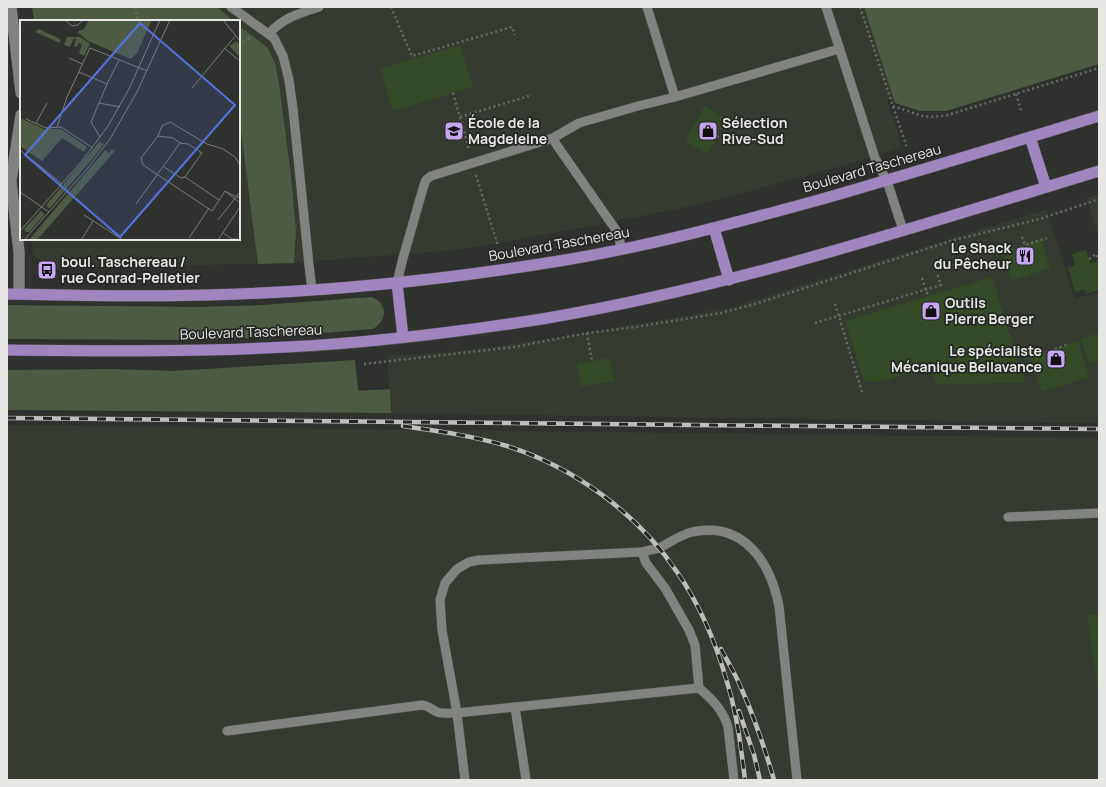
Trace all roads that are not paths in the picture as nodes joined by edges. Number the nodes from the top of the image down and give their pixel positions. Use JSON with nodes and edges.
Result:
{"nodes":[{"id":1,"x":11,"y":7,"type":"edge"},
{"id":2,"x":231,"y":7,"type":"edge"},
{"id":3,"x":319,"y":7,"type":"edge"},
{"id":4,"x":647,"y":7,"type":"edge"},
{"id":5,"x":826,"y":7,"type":"edge"},
{"id":6,"x":269,"y":34,"type":"junction"},
{"id":7,"x":839,"y":49,"type":"junction"},
{"id":8,"x":20,"y":84,"type":"edge"},
{"id":9,"x":675,"y":97,"type":"junction"},
{"id":10,"x":1099,"y":116,"type":"edge"},
{"id":11,"x":20,"y":122,"type":"edge"},
{"id":12,"x":1030,"y":137,"type":"junction"},
{"id":13,"x":553,"y":138,"type":"junction"},
{"id":14,"x":1099,"y":172,"type":"edge"},
{"id":15,"x":887,"y":181,"type":"junction"},
{"id":16,"x":1046,"y":188,"type":"junction"},
{"id":17,"x":714,"y":228,"type":"junction"},
{"id":18,"x":903,"y":230,"type":"junction"},
{"id":19,"x":621,"y":249,"type":"junction"},
{"id":20,"x":728,"y":280,"type":"junction"},
{"id":21,"x":397,"y":284,"type":"junction"},
{"id":22,"x":312,"y":290,"type":"junction"},
{"id":23,"x":7,"y":294,"type":"edge"},
{"id":24,"x":19,"y":294,"type":"junction"},
{"id":25,"x":403,"y":337,"type":"junction"},
{"id":26,"x":7,"y":350,"type":"edge"},
{"id":27,"x":1099,"y":513,"type":"edge"},
{"id":28,"x":1008,"y":517,"type":"dead end"},
{"id":29,"x":642,"y":552,"type":"junction"},
{"id":30,"x":699,"y":688,"type":"junction"},
{"id":31,"x":515,"y":707,"type":"junction"},
{"id":32,"x":457,"y":713,"type":"junction"},
{"id":33,"x":227,"y":731,"type":"dead end"},
{"id":34,"x":466,"y":780,"type":"edge"},
{"id":35,"x":526,"y":780,"type":"edge"},
{"id":36,"x":734,"y":780,"type":"edge"},
{"id":37,"x":797,"y":780,"type":"edge"}],
"edges":[{"from":1,"to":8,"type":"street"},
{"from":2,"to":6,"type":"lane"},
{"from":3,"to":6,"type":"lane"},
{"from":4,"to":9,"type":"lane"},
{"from":5,"to":7,"type":"lane"},
{"from":6,"to":22,"type":"lane"},
{"from":7,"to":9,"type":"lane"},
{"from":7,"to":15,"type":"lane"},
{"from":9,"to":13,"type":"lane"},
{"from":10,"to":12,"type":"main road","name":"Boulevard Taschereau"},
{"from":11,"to":24,"type":"street"},
{"from":12,"to":15,"type":"main road","name":"Boulevard Taschereau"},
{"from":12,"to":16,"type":"main road"},
{"from":13,"to":19,"type":"lane"},
{"from":13,"to":21,"type":"lane"},
{"from":14,"to":16,"type":"main road","name":"Boulevard Taschereau"},
{"from":15,"to":17,"type":"main road","name":"Boulevard Taschereau"},
{"from":15,"to":18,"type":"lane"},
{"from":16,"to":18,"type":"main road","name":"Boulevard Taschereau"},
{"from":17,"to":19,"type":"main road","name":"Boulevard Taschereau"},
{"from":17,"to":20,"type":"main road"},
{"from":18,"to":20,"type":"main road","name":"Boulevard Taschereau"},
{"from":19,"to":21,"type":"main road","name":"Boulevard Taschereau"},
{"from":20,"to":25,"type":"main road","name":"Boulevard Taschereau"},
{"from":21,"to":22,"type":"main road","name":"Boulevard Taschereau"},
{"from":21,"to":25,"type":"main road"},
{"from":22,"to":24,"type":"main road","name":"Boulevard Taschereau"},
{"from":23,"to":24,"type":"main road","name":"Boulevard Taschereau"},
{"from":25,"to":26,"type":"main road","name":"Boulevard Taschereau"},
{"from":27,"to":28,"type":"lane"},
{"from":29,"to":30,"type":"lane"},
{"from":29,"to":32,"type":"lane"},
{"from":29,"to":37,"type":"lane"},
{"from":30,"to":31,"type":"lane"},
{"from":30,"to":36,"type":"lane"},
{"from":31,"to":32,"type":"lane"},
{"from":31,"to":35,"type":"lane"},
{"from":32,"to":33,"type":"lane"},
{"from":32,"to":34,"type":"lane"}]}
